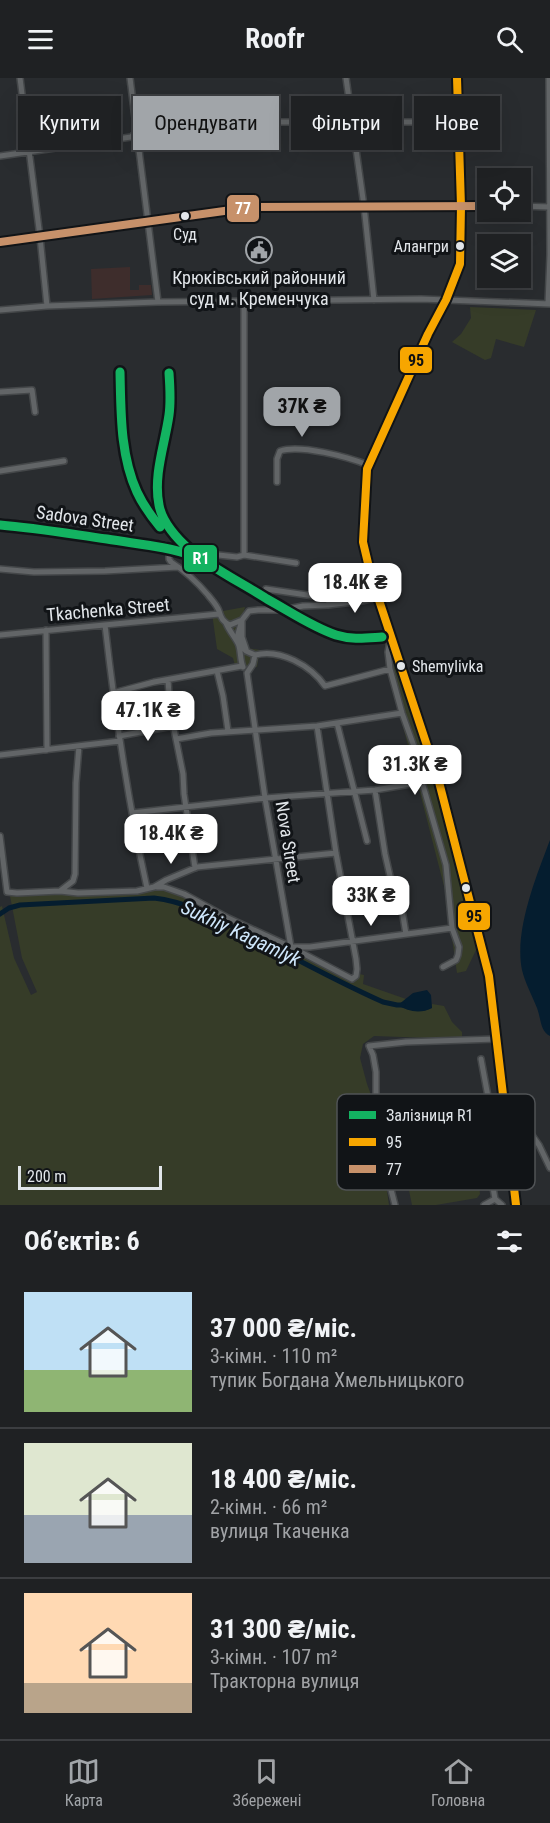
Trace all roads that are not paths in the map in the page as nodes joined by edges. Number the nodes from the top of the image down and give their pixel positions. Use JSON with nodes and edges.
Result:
{"nodes":[{"id":1,"x":20,"y":78,"type":"edge"},
{"id":2,"x":130,"y":78,"type":"edge"},
{"id":3,"x":346,"y":78,"type":"edge"},
{"id":4,"x":457,"y":78,"type":"edge"},
{"id":5,"x":549,"y":78,"type":"edge"},
{"id":6,"x":348,"y":96,"type":"edge"},
{"id":7,"x":457,"y":96,"type":"edge"},
{"id":8,"x":133,"y":98,"type":"edge"},
{"id":9,"x":133,"y":135,"type":"edge"},
{"id":10,"x":140,"y":150,"type":"edge"},
{"id":11,"x":356,"y":150,"type":"edge"},
{"id":12,"x":459,"y":150,"type":"edge"},
{"id":13,"x":29,"y":152,"type":"junction"},
{"id":14,"x":0,"y":156,"type":"edge"},
{"id":15,"x":364,"y":206,"type":"junction"},
{"id":16,"x":461,"y":206,"type":"junction"},
{"id":17,"x":477,"y":206,"type":"edge"},
{"id":18,"x":531,"y":206,"type":"edge"},
{"id":19,"x":550,"y":207,"type":"edge"},
{"id":20,"x":149,"y":220,"type":"junction"},
{"id":21,"x":40,"y":237,"type":"junction"},
{"id":22,"x":0,"y":242,"type":"edge"},
{"id":23,"x":374,"y":300,"type":"junction"},
{"id":24,"x":446,"y":300,"type":"junction"},
{"id":25,"x":244,"y":301,"type":"junction"},
{"id":26,"x":158,"y":302,"type":"junction"},
{"id":27,"x":549,"y":304,"type":"edge"},
{"id":28,"x":46,"y":306,"type":"junction"},
{"id":29,"x":0,"y":310,"type":"edge"},
{"id":30,"x":0,"y":393,"type":"edge"},
{"id":31,"x":35,"y":412,"type":"dead end"},
{"id":32,"x":64,"y":461,"type":"dead end"},
{"id":33,"x":368,"y":465,"type":"junction"},
{"id":34,"x":0,"y":471,"type":"edge"},
{"id":35,"x":277,"y":482,"type":"dead end"},
{"id":36,"x":0,"y":522,"type":"edge"},
{"id":37,"x":209,"y":554,"type":"dead end"},
{"id":38,"x":244,"y":555,"type":"junction"},
{"id":39,"x":296,"y":563,"type":"dead end"},
{"id":40,"x":179,"y":567,"type":"junction"},
{"id":41,"x":0,"y":569,"type":"edge"},
{"id":42,"x":369,"y":569,"type":"junction"},
{"id":43,"x":266,"y":589,"type":"dead end"},
{"id":44,"x":342,"y":593,"type":"junction"},
{"id":45,"x":351,"y":594,"type":"junction"},
{"id":46,"x":378,"y":597,"type":"junction"},
{"id":47,"x":345,"y":603,"type":"junction"},
{"id":48,"x":327,"y":605,"type":"junction"},
{"id":49,"x":219,"y":614,"type":"junction"},
{"id":50,"x":242,"y":620,"type":"junction"},
{"id":51,"x":226,"y":624,"type":"junction"},
{"id":52,"x":105,"y":625,"type":"junction"},
{"id":53,"x":46,"y":630,"type":"junction"},
{"id":54,"x":0,"y":634,"type":"edge"},
{"id":55,"x":391,"y":636,"type":"junction"},
{"id":56,"x":240,"y":645,"type":"junction"},
{"id":57,"x":246,"y":651,"type":"junction"},
{"id":58,"x":255,"y":655,"type":"junction"},
{"id":59,"x":242,"y":666,"type":"junction"},
{"id":60,"x":390,"y":669,"type":"junction"},
{"id":61,"x":217,"y":671,"type":"junction"},
{"id":62,"x":248,"y":673,"type":"junction"},
{"id":63,"x":168,"y":680,"type":"junction"},
{"id":64,"x":113,"y":693,"type":"junction"},
{"id":65,"x":402,"y":713,"type":"junction"},
{"id":66,"x":337,"y":723,"type":"junction"},
{"id":67,"x":173,"y":726,"type":"junction"},
{"id":68,"x":317,"y":726,"type":"junction"},
{"id":69,"x":255,"y":729,"type":"junction"},
{"id":70,"x":228,"y":731,"type":"junction"},
{"id":71,"x":119,"y":738,"type":"junction"},
{"id":72,"x":176,"y":739,"type":"junction"},
{"id":73,"x":79,"y":746,"type":"junction"},
{"id":74,"x":47,"y":750,"type":"junction"},
{"id":75,"x":0,"y":755,"type":"edge"},
{"id":76,"x":422,"y":783,"type":"junction"},
{"id":77,"x":375,"y":790,"type":"junction"},
{"id":78,"x":354,"y":791,"type":"junction"},
{"id":79,"x":327,"y":793,"type":"junction"},
{"id":80,"x":266,"y":798,"type":"junction"},
{"id":81,"x":186,"y":806,"type":"junction"},
{"id":82,"x":132,"y":813,"type":"junction"},
{"id":83,"x":0,"y":836,"type":"edge"},
{"id":84,"x":368,"y":841,"type":"dead end"},
{"id":85,"x":336,"y":853,"type":"junction"},
{"id":86,"x":277,"y":859,"type":"junction"},
{"id":87,"x":195,"y":868,"type":"junction"},
{"id":88,"x":154,"y":887,"type":"junction"},
{"id":89,"x":147,"y":888,"type":"junction"},
{"id":90,"x":60,"y":891,"type":"junction"},
{"id":91,"x":452,"y":928,"type":"junction"},
{"id":92,"x":406,"y":934,"type":"junction"},
{"id":93,"x":353,"y":942,"type":"junction"},
{"id":94,"x":291,"y":947,"type":"junction"},
{"id":95,"x":443,"y":967,"type":"dead end"},
{"id":96,"x":496,"y":1039,"type":"junction"},
{"id":97,"x":481,"y":1059,"type":"dead end"},
{"id":98,"x":376,"y":1094,"type":"edge"},
{"id":99,"x":488,"y":1094,"type":"edge"},
{"id":100,"x":503,"y":1094,"type":"edge"},
{"id":101,"x":535,"y":1141,"type":"edge"},
{"id":102,"x":550,"y":1168,"type":"edge"},
{"id":103,"x":391,"y":1190,"type":"edge"},
{"id":104,"x":493,"y":1190,"type":"edge"},
{"id":105,"x":514,"y":1190,"type":"edge"},
{"id":106,"x":495,"y":1199,"type":"junction"},
{"id":107,"x":395,"y":1205,"type":"edge"},
{"id":108,"x":484,"y":1205,"type":"edge"},
{"id":109,"x":502,"y":1205,"type":"edge"},
{"id":110,"x":516,"y":1205,"type":"edge"}],
"edges":[{"from":1,"to":13,"type":"street"},
{"from":2,"to":8,"type":"street"},
{"from":3,"to":6,"type":"street"},
{"from":4,"to":7,"type":"main road"},
{"from":5,"to":19,"type":"street"},
{"from":9,"to":13,"type":"street"},
{"from":10,"to":20,"type":"street"},
{"from":11,"to":15,"type":"street"},
{"from":12,"to":16,"type":"main road"},
{"from":13,"to":14,"type":"street"},
{"from":13,"to":21,"type":"street"},
{"from":15,"to":16,"type":"main road"},
{"from":15,"to":20,"type":"main road"},
{"from":15,"to":23,"type":"street"},
{"from":16,"to":17,"type":"street"},
{"from":16,"to":24,"type":"main road"},
{"from":18,"to":19,"type":"street"},
{"from":19,"to":27,"type":"street"},
{"from":20,"to":21,"type":"main road"},
{"from":20,"to":26,"type":"street"},
{"from":21,"to":22,"type":"main road"},
{"from":21,"to":28,"type":"street"},
{"from":23,"to":24,"type":"street"},
{"from":23,"to":25,"type":"street"},
{"from":24,"to":27,"type":"street"},
{"from":24,"to":33,"type":"main road"},
{"from":25,"to":26,"type":"street"},
{"from":25,"to":38,"type":"street"},
{"from":26,"to":28,"type":"street"},
{"from":28,"to":29,"type":"street"},
{"from":30,"to":31,"type":"street"},
{"from":32,"to":34,"type":"street"},
{"from":33,"to":35,"type":"street"},
{"from":33,"to":42,"type":"main road"},
{"from":36,"to":40,"type":"street","name":"Sadova Street"},
{"from":37,"to":38,"type":"street"},
{"from":38,"to":39,"type":"street"},
{"from":40,"to":41,"type":"street"},
{"from":40,"to":49,"type":"street"},
{"from":42,"to":45,"type":"street"},
{"from":42,"to":46,"type":"main road"},
{"from":43,"to":44,"type":"street"},
{"from":44,"to":45,"type":"street"},
{"from":44,"to":48,"type":"street"},
{"from":45,"to":47,"type":"street"},
{"from":46,"to":47,"type":"street"},
{"from":46,"to":55,"type":"main road"},
{"from":47,"to":48,"type":"street"},
{"from":48,"to":50,"type":"street"},
{"from":49,"to":51,"type":"street"},
{"from":49,"to":52,"type":"street","name":"Tkachenka Street"},
{"from":50,"to":51,"type":"street"},
{"from":50,"to":56,"type":"street"},
{"from":50,"to":57,"type":"street"},
{"from":51,"to":56,"type":"street"},
{"from":52,"to":53,"type":"street","name":"Tkachenka Street"},
{"from":52,"to":64,"type":"street"},
{"from":53,"to":54,"type":"street","name":"Tkachenka Street"},
{"from":53,"to":74,"type":"street"},
{"from":55,"to":60,"type":"street"},
{"from":55,"to":96,"type":"main road"},
{"from":56,"to":57,"type":"street"},
{"from":56,"to":59,"type":"street"},
{"from":57,"to":58,"type":"street"},
{"from":58,"to":60,"type":"street"},
{"from":58,"to":62,"type":"street","name":"Nova Street"},
{"from":59,"to":61,"type":"street"},
{"from":59,"to":62,"type":"street"},
{"from":60,"to":65,"type":"street"},
{"from":61,"to":63,"type":"street"},
{"from":61,"to":70,"type":"street"},
{"from":62,"to":69,"type":"street","name":"Nova Street"},
{"from":63,"to":64,"type":"street"},
{"from":63,"to":67,"type":"street"},
{"from":64,"to":71,"type":"street"},
{"from":65,"to":66,"type":"street"},
{"from":65,"to":76,"type":"street"},
{"from":66,"to":68,"type":"street"},
{"from":66,"to":78,"type":"street"},
{"from":67,"to":71,"type":"street"},
{"from":67,"to":72,"type":"street"},
{"from":68,"to":69,"type":"street"},
{"from":68,"to":79,"type":"street"},
{"from":69,"to":70,"type":"street"},
{"from":69,"to":80,"type":"street","name":"Nova Street"},
{"from":70,"to":72,"type":"street"},
{"from":71,"to":73,"type":"street"},
{"from":71,"to":82,"type":"street"},
{"from":72,"to":81,"type":"street"},
{"from":73,"to":74,"type":"street"},
{"from":73,"to":90,"type":"street"},
{"from":74,"to":75,"type":"street"},
{"from":76,"to":77,"type":"street"},
{"from":76,"to":91,"type":"street"},
{"from":77,"to":78,"type":"street"},
{"from":77,"to":92,"type":"street"},
{"from":78,"to":79,"type":"street"},
{"from":78,"to":84,"type":"street"},
{"from":79,"to":80,"type":"street"},
{"from":79,"to":85,"type":"street"},
{"from":80,"to":81,"type":"street"},
{"from":80,"to":86,"type":"street","name":"Nova Street"},
{"from":81,"to":82,"type":"street"},
{"from":81,"to":87,"type":"street"},
{"from":82,"to":89,"type":"street"},
{"from":83,"to":90,"type":"street"},
{"from":85,"to":86,"type":"street"},
{"from":85,"to":93,"type":"street"},
{"from":86,"to":87,"type":"street"},
{"from":86,"to":94,"type":"street","name":"Nova Street"},
{"from":87,"to":88,"type":"street"},
{"from":88,"to":89,"type":"street"},
{"from":88,"to":94,"type":"street"},
{"from":89,"to":90,"type":"street"},
{"from":91,"to":92,"type":"street"},
{"from":91,"to":95,"type":"street"},
{"from":92,"to":93,"type":"street"},
{"from":93,"to":94,"type":"street"},
{"from":93,"to":94,"type":"street"},
{"from":96,"to":98,"type":"street"},
{"from":96,"to":100,"type":"main road"},
{"from":97,"to":99,"type":"street"},
{"from":101,"to":102,"type":"street"},
{"from":103,"to":107,"type":"street"},
{"from":104,"to":106,"type":"street"},
{"from":105,"to":110,"type":"main road"},
{"from":106,"to":108,"type":"street"},
{"from":106,"to":109,"type":"street"}]}
